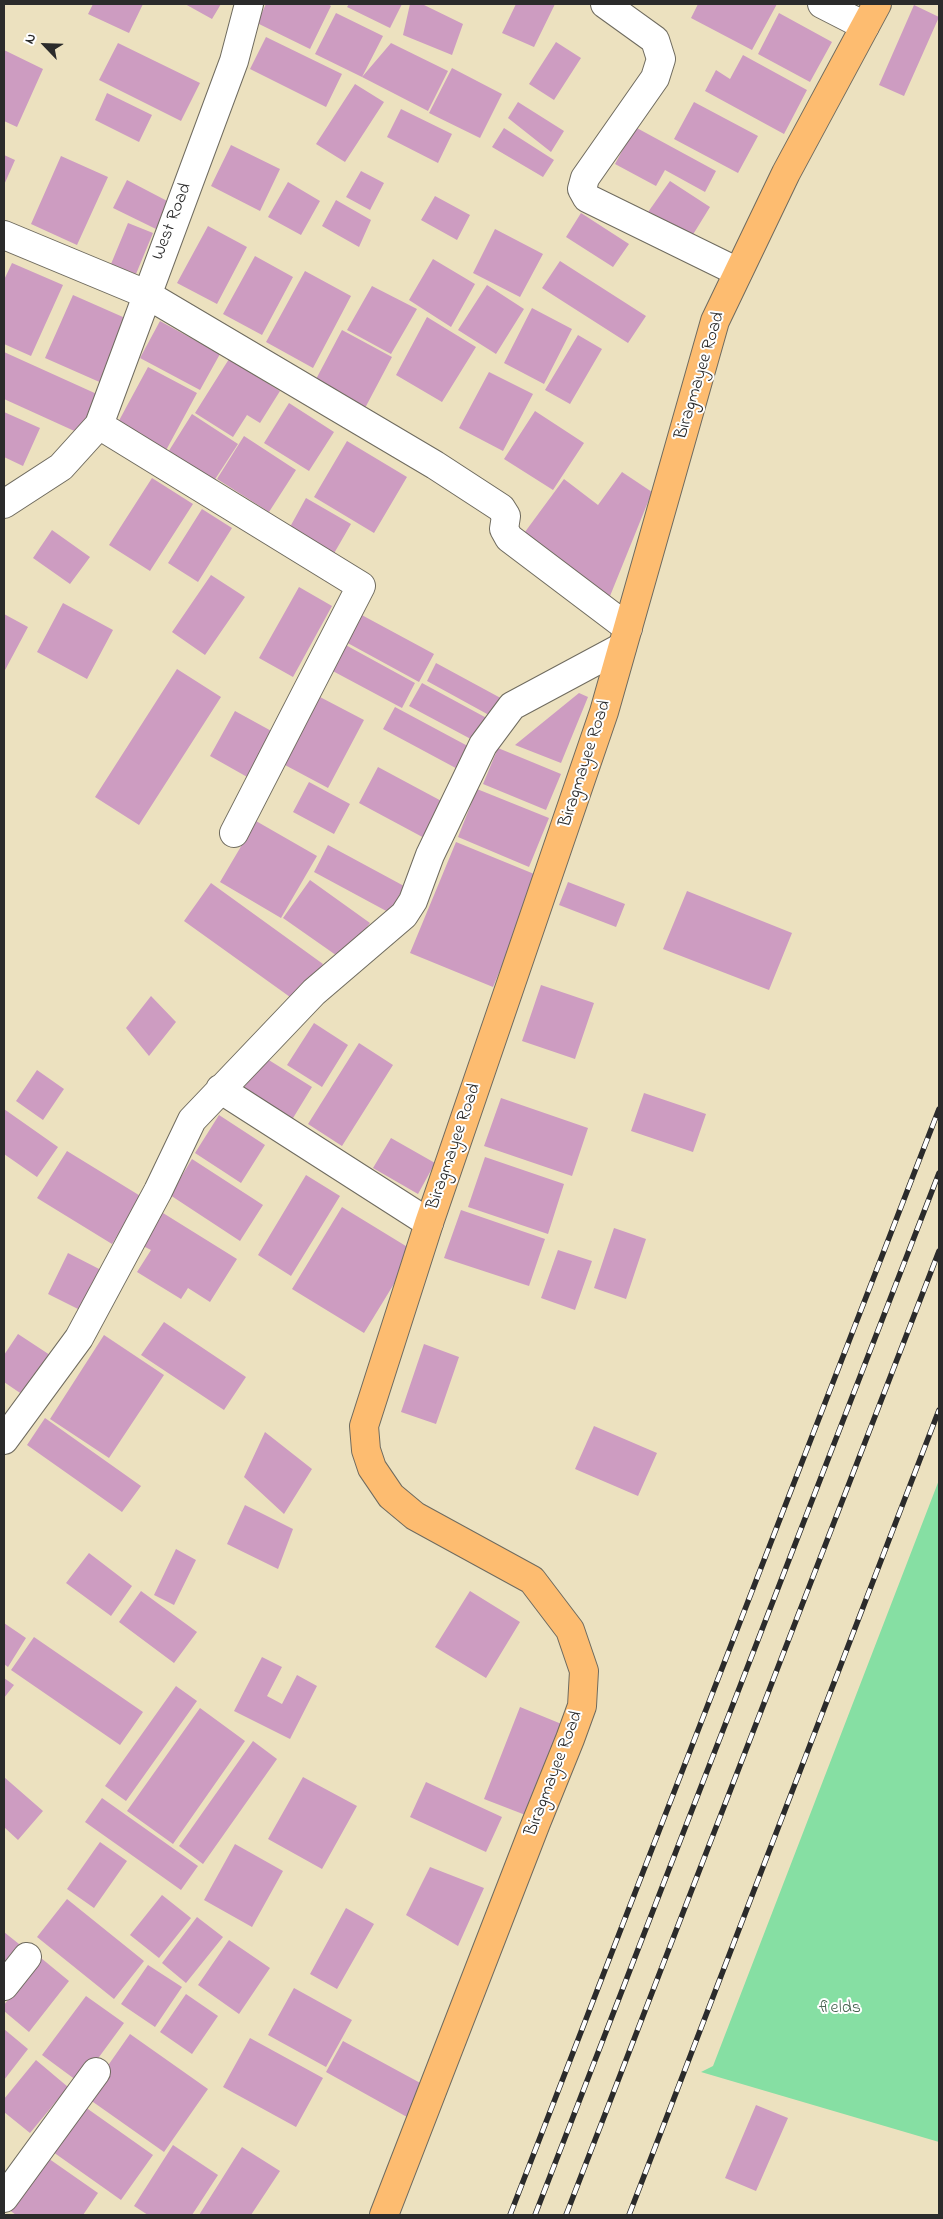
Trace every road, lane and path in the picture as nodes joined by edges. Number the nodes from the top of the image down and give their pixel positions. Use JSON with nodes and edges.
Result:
{"nodes":[{"id":1,"x":249,"y":4,"type":"edge"},
{"id":2,"x":605,"y":4,"type":"edge"},
{"id":3,"x":822,"y":4,"type":"edge"},
{"id":4,"x":871,"y":15,"type":"edge"},
{"id":5,"x":4,"y":235,"type":"edge"},
{"id":6,"x":738,"y":272,"type":"junction"},
{"id":7,"x":146,"y":294,"type":"junction"},
{"id":8,"x":98,"y":425,"type":"junction"},
{"id":9,"x":4,"y":504,"type":"edge"},
{"id":10,"x":625,"y":637,"type":"junction"},
{"id":11,"x":234,"y":833,"type":"dead end"},
{"id":12,"x":220,"y":1089,"type":"junction"},
{"id":13,"x":429,"y":1223,"type":"junction"},
{"id":14,"x":4,"y":1440,"type":"edge"},
{"id":15,"x":26,"y":1957,"type":"dead end"},
{"id":16,"x":4,"y":1986,"type":"edge"},
{"id":17,"x":96,"y":2072,"type":"dead end"},
{"id":18,"x":4,"y":2198,"type":"edge"},
{"id":19,"x":384,"y":2215,"type":"edge"}],
"edges":[{"from":1,"to":7,"type":"street","name":"West Road"},
{"from":2,"to":6,"type":"street"},
{"from":3,"to":4,"type":"street"},
{"from":4,"to":6,"type":"main road","name":"Biragmayee Road"},
{"from":5,"to":7,"type":"street"},
{"from":6,"to":10,"type":"main road","name":"Biragmayee Road"},
{"from":7,"to":8,"type":"street","name":"West Road"},
{"from":7,"to":10,"type":"street"},
{"from":8,"to":9,"type":"street"},
{"from":8,"to":11,"type":"street"},
{"from":10,"to":12,"type":"street"},
{"from":10,"to":13,"type":"main road","name":"Biragmayee Road"},
{"from":12,"to":13,"type":"street"},
{"from":12,"to":14,"type":"street"},
{"from":13,"to":19,"type":"main road","name":"Biragmayee Road"},
{"from":15,"to":16,"type":"street"},
{"from":17,"to":18,"type":"street"}]}
